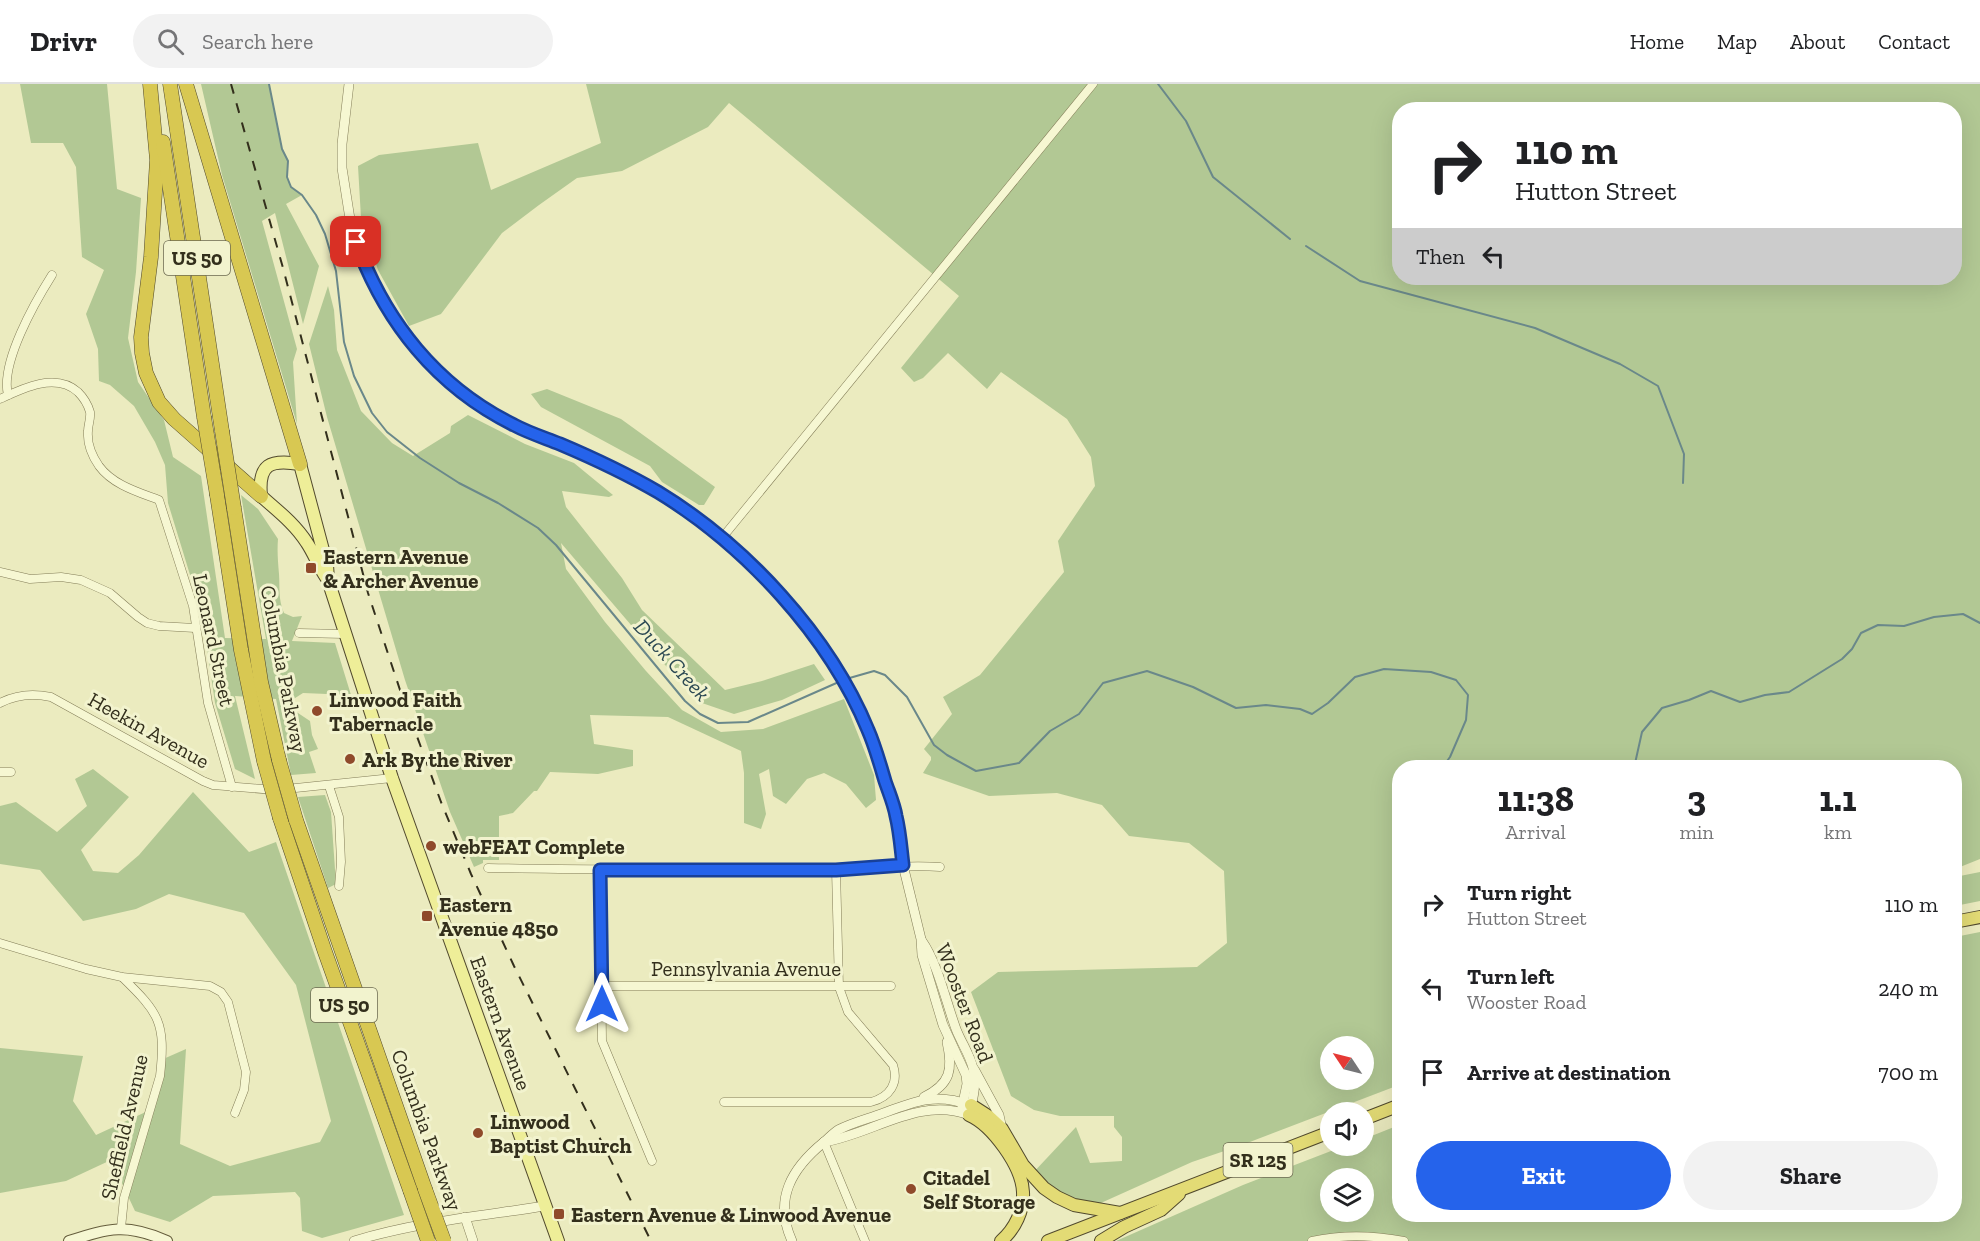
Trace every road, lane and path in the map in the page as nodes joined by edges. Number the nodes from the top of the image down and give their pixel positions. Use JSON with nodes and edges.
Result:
{"nodes":[{"id":1,"x":152,"y":84,"type":"edge"},
{"id":2,"x":170,"y":84,"type":"edge"},
{"id":3,"x":186,"y":84,"type":"edge"},
{"id":4,"x":349,"y":84,"type":"edge"},
{"id":5,"x":1093,"y":84,"type":"edge"},
{"id":6,"x":52,"y":275,"type":"dead end"},
{"id":7,"x":8,"y":395,"type":"junction"},
{"id":8,"x":0,"y":399,"type":"edge"},
{"id":9,"x":300,"y":464,"type":"junction"},
{"id":10,"x":261,"y":496,"type":"junction"},
{"id":11,"x":722,"y":538,"type":"junction"},
{"id":12,"x":0,"y":572,"type":"edge"},
{"id":13,"x":328,"y":580,"type":"junction"},
{"id":14,"x":195,"y":628,"type":"junction"},
{"id":15,"x":299,"y":633,"type":"dead end"},
{"id":16,"x":344,"y":634,"type":"junction"},
{"id":17,"x":0,"y":703,"type":"edge"},
{"id":18,"x":0,"y":771,"type":"edge"},
{"id":19,"x":11,"y":772,"type":"dead end"},
{"id":20,"x":392,"y":778,"type":"junction"},
{"id":21,"x":329,"y":786,"type":"junction"},
{"id":22,"x":232,"y":787,"type":"junction"},
{"id":23,"x":903,"y":865,"type":"junction"},
{"id":24,"x":940,"y":867,"type":"dead end"},
{"id":25,"x":488,"y":868,"type":"dead end"},
{"id":26,"x":600,"y":870,"type":"junction"},
{"id":27,"x":836,"y":870,"type":"junction"},
{"id":28,"x":339,"y":886,"type":"dead end"},
{"id":29,"x":1980,"y":917,"type":"edge"},
{"id":30,"x":1962,"y":920,"type":"edge"},
{"id":31,"x":921,"y":939,"type":"junction"},
{"id":32,"x":0,"y":943,"type":"edge"},
{"id":33,"x":122,"y":977,"type":"junction"},
{"id":34,"x":602,"y":986,"type":"junction"},
{"id":35,"x":891,"y":986,"type":"dead end"},
{"id":36,"x":839,"y":987,"type":"junction"},
{"id":37,"x":943,"y":1025,"type":"junction"},
{"id":38,"x":973,"y":1067,"type":"junction"},
{"id":39,"x":919,"y":1100,"type":"junction"},
{"id":40,"x":723,"y":1102,"type":"dead end"},
{"id":41,"x":1392,"y":1108,"type":"edge"},
{"id":42,"x":966,"y":1109,"type":"junction"},
{"id":43,"x":236,"y":1113,"type":"dead end"},
{"id":44,"x":1374,"y":1115,"type":"edge"},
{"id":45,"x":1002,"y":1129,"type":"junction"},
{"id":46,"x":1320,"y":1136,"type":"edge"},
{"id":47,"x":824,"y":1142,"type":"junction"},
{"id":48,"x":652,"y":1161,"type":"dead end"},
{"id":49,"x":1186,"y":1188,"type":"junction"},
{"id":50,"x":545,"y":1206,"type":"junction"},
{"id":51,"x":1120,"y":1213,"type":"junction"},
{"id":52,"x":465,"y":1217,"type":"junction"},
{"id":53,"x":121,"y":1228,"type":"junction"},
{"id":54,"x":69,"y":1241,"type":"edge"},
{"id":55,"x":167,"y":1241,"type":"edge"},
{"id":56,"x":354,"y":1241,"type":"edge"},
{"id":57,"x":428,"y":1241,"type":"edge"},
{"id":58,"x":444,"y":1241,"type":"edge"},
{"id":59,"x":473,"y":1241,"type":"edge"},
{"id":60,"x":558,"y":1241,"type":"edge"},
{"id":61,"x":792,"y":1241,"type":"edge"},
{"id":62,"x":865,"y":1241,"type":"edge"},
{"id":63,"x":1001,"y":1241,"type":"edge"},
{"id":64,"x":1048,"y":1241,"type":"edge"},
{"id":65,"x":1101,"y":1241,"type":"edge"},
{"id":66,"x":1312,"y":1241,"type":"edge"},
{"id":67,"x":1404,"y":1241,"type":"edge"}],
"edges":[{"from":1,"to":10,"type":"highway"},
{"from":1,"to":57,"type":"highway","name":"Columbia Parkway","number":"US 50","bridge":true},
{"from":2,"to":58,"type":"highway","name":"Columbia Parkway","number":"US 50","bridge":true},
{"from":3,"to":9,"type":"highway"},
{"from":4,"to":11,"type":"street","name":"Wooster Road"},
{"from":5,"to":11,"type":"street"},
{"from":6,"to":7,"type":"street"},
{"from":7,"to":8,"type":"street"},
{"from":7,"to":14,"type":"street","name":"Leonard Street"},
{"from":9,"to":10,"type":"main road"},
{"from":9,"to":13,"type":"main road"},
{"from":10,"to":13,"type":"main road"},
{"from":11,"to":23,"type":"street","name":"Wooster Road"},
{"from":12,"to":14,"type":"street"},
{"from":13,"to":16,"type":"main road","name":"Eastern Avenue"},
{"from":14,"to":22,"type":"street","name":"Leonard Street"},
{"from":15,"to":16,"type":"street"},
{"from":16,"to":20,"type":"main road","name":"Eastern Avenue"},
{"from":17,"to":22,"type":"street","name":"Heekin Avenue"},
{"from":18,"to":19,"type":"street"},
{"from":20,"to":21,"type":"street","name":"Heekin Avenue"},
{"from":20,"to":50,"type":"main road","name":"Eastern Avenue"},
{"from":21,"to":22,"type":"street","name":"Heekin Avenue"},
{"from":21,"to":28,"type":"street"},
{"from":23,"to":24,"type":"street"},
{"from":23,"to":27,"type":"street"},
{"from":23,"to":31,"type":"street","name":"Wooster Road"},
{"from":25,"to":26,"type":"street"},
{"from":26,"to":27,"type":"street"},
{"from":26,"to":34,"type":"street"},
{"from":27,"to":36,"type":"street"},
{"from":29,"to":30,"type":"highway"},
{"from":31,"to":37,"type":"street","name":"Wooster Road"},
{"from":31,"to":38,"type":"street","name":"Wooster Road"},
{"from":32,"to":33,"type":"street"},
{"from":33,"to":43,"type":"street"},
{"from":33,"to":53,"type":"street","name":"Sheffield Avenue"},
{"from":34,"to":36,"type":"street","name":"Pennsylvania Avenue"},
{"from":34,"to":48,"type":"street"},
{"from":35,"to":36,"type":"street","name":"Pennsylvania Avenue"},
{"from":36,"to":40,"type":"street"},
{"from":37,"to":39,"type":"street"},
{"from":37,"to":42,"type":"street","name":"Wooster Road"},
{"from":38,"to":42,"type":"street","name":"Wooster Road"},
{"from":38,"to":45,"type":"street"},
{"from":39,"to":42,"type":"street"},
{"from":39,"to":47,"type":"street"},
{"from":41,"to":44,"type":"highway"},
{"from":42,"to":45,"type":"highway"},
{"from":42,"to":47,"type":"street"},
{"from":42,"to":63,"type":"highway"},
{"from":45,"to":51,"type":"highway"},
{"from":46,"to":49,"type":"highway","number":"SR 125"},
{"from":47,"to":61,"type":"street"},
{"from":47,"to":62,"type":"street"},
{"from":49,"to":51,"type":"highway","number":"SR 125"},
{"from":49,"to":65,"type":"highway"},
{"from":50,"to":52,"type":"street"},
{"from":50,"to":60,"type":"main road","name":"Eastern Avenue"},
{"from":51,"to":64,"type":"highway","number":"SR 125"},
{"from":52,"to":56,"type":"street"},
{"from":52,"to":59,"type":"street"},
{"from":53,"to":54,"type":"main road"},
{"from":53,"to":55,"type":"main road"},
{"from":66,"to":67,"type":"street"}]}
